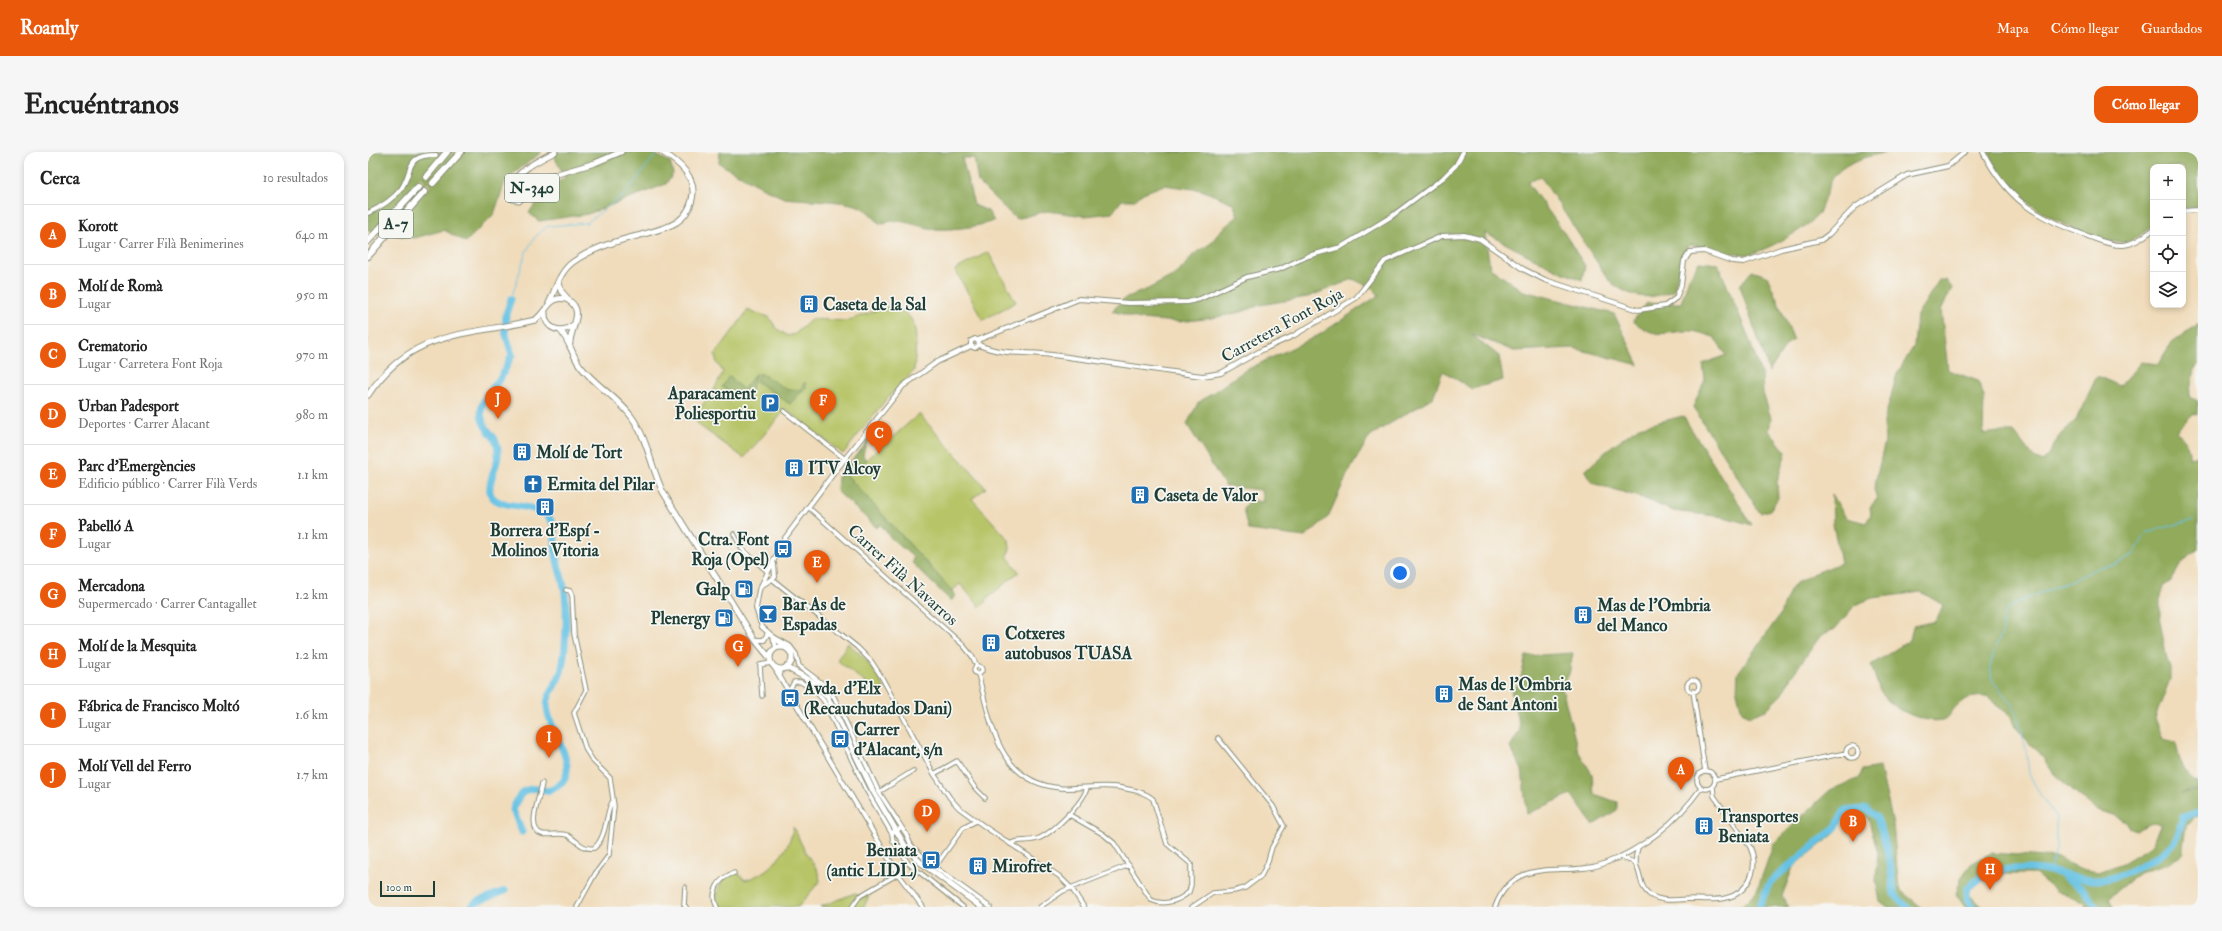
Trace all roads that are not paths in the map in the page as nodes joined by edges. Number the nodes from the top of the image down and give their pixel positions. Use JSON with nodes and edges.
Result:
{"nodes":[{"id":1,"x":447,"y":152,"type":"edge"},
{"id":2,"x":461,"y":152,"type":"edge"},
{"id":3,"x":555,"y":152,"type":"edge"},
{"id":4,"x":621,"y":152,"type":"edge"},
{"id":5,"x":662,"y":152,"type":"edge"},
{"id":6,"x":1463,"y":152,"type":"edge"},
{"id":7,"x":1965,"y":152,"type":"edge"},
{"id":8,"x":1983,"y":152,"type":"edge"},
{"id":9,"x":436,"y":155,"type":"dead end"},
{"id":10,"x":426,"y":177,"type":"tunnel mouth"},
{"id":11,"x":433,"y":183,"type":"tunnel mouth"},
{"id":12,"x":418,"y":187,"type":"tunnel mouth"},
{"id":13,"x":424,"y":192,"type":"tunnel mouth"},
{"id":14,"x":2198,"y":210,"type":"edge"},
{"id":15,"x":2186,"y":211,"type":"edge"},
{"id":16,"x":368,"y":213,"type":"edge"},
{"id":17,"x":2150,"y":232,"type":"edge"},
{"id":18,"x":368,"y":241,"type":"edge"},
{"id":19,"x":368,"y":256,"type":"edge"},
{"id":20,"x":559,"y":279,"type":"junction"},
{"id":21,"x":568,"y":300,"type":"junction"},
{"id":22,"x":548,"y":304,"type":"junction"},
{"id":23,"x":545,"y":310,"type":"junction"},
{"id":24,"x":532,"y":321,"type":"junction"},
{"id":25,"x":549,"y":325,"type":"junction"},
{"id":26,"x":573,"y":325,"type":"junction"},
{"id":27,"x":560,"y":330,"type":"junction"},
{"id":28,"x":978,"y":343,"type":"junction"},
{"id":29,"x":570,"y":344,"type":"junction"},
{"id":30,"x":971,"y":346,"type":"junction"},
{"id":31,"x":368,"y":395,"type":"edge"},
{"id":32,"x":784,"y":411,"type":"dead end"},
{"id":33,"x":845,"y":459,"type":"junction"},
{"id":34,"x":808,"y":507,"type":"junction"},
{"id":35,"x":734,"y":534,"type":"dead end"},
{"id":36,"x":771,"y":575,"type":"junction"},
{"id":37,"x":566,"y":590,"type":"dead end"},
{"id":38,"x":768,"y":633,"type":"junction"},
{"id":39,"x":773,"y":637,"type":"junction"},
{"id":40,"x":755,"y":640,"type":"junction"},
{"id":41,"x":759,"y":646,"type":"junction"},
{"id":42,"x":785,"y":647,"type":"junction"},
{"id":43,"x":775,"y":648,"type":"junction"},
{"id":44,"x":769,"y":657,"type":"junction"},
{"id":45,"x":791,"y":662,"type":"junction"},
{"id":46,"x":772,"y":665,"type":"junction"},
{"id":47,"x":784,"y":668,"type":"junction"},
{"id":48,"x":797,"y":672,"type":"junction"},
{"id":49,"x":780,"y":676,"type":"junction"},
{"id":50,"x":822,"y":690,"type":"junction"},
{"id":51,"x":788,"y":691,"type":"junction"},
{"id":52,"x":831,"y":692,"type":"junction"},
{"id":53,"x":1693,"y":692,"type":"dead end"},
{"id":54,"x":762,"y":696,"type":"dead end"},
{"id":55,"x":822,"y":699,"type":"junction"},
{"id":56,"x":1218,"y":738,"type":"dead end"},
{"id":57,"x":1846,"y":753,"type":"dead end"},
{"id":58,"x":913,"y":771,"type":"dead end"},
{"id":59,"x":1705,"y":771,"type":"junction"},
{"id":60,"x":934,"y":774,"type":"junction"},
{"id":61,"x":1716,"y":779,"type":"junction"},
{"id":62,"x":541,"y":786,"type":"dead end"},
{"id":63,"x":1713,"y":787,"type":"junction"},
{"id":64,"x":1087,"y":788,"type":"junction"},
{"id":65,"x":1701,"y":788,"type":"junction"},
{"id":66,"x":879,"y":792,"type":"junction"},
{"id":67,"x":985,"y":798,"type":"dead end"},
{"id":68,"x":612,"y":802,"type":"junction"},
{"id":69,"x":1068,"y":814,"type":"junction"},
{"id":70,"x":976,"y":821,"type":"junction"},
{"id":71,"x":897,"y":831,"type":"junction"},
{"id":72,"x":906,"y":844,"type":"junction"},
{"id":73,"x":1010,"y":844,"type":"junction"},
{"id":74,"x":897,"y":846,"type":"junction"},
{"id":75,"x":1638,"y":847,"type":"junction"},
{"id":76,"x":1620,"y":857,"type":"junction"},
{"id":77,"x":1129,"y":865,"type":"junction"},
{"id":78,"x":1636,"y":865,"type":"junction"},
{"id":79,"x":935,"y":867,"type":"junction"},
{"id":80,"x":734,"y":873,"type":"dead end"},
{"id":81,"x":898,"y":874,"type":"junction"},
{"id":82,"x":685,"y":888,"type":"dead end"},
{"id":83,"x":1071,"y":888,"type":"junction"},
{"id":84,"x":577,"y":907,"type":"edge"},
{"id":85,"x":686,"y":907,"type":"edge"},
{"id":86,"x":717,"y":907,"type":"edge"},
{"id":87,"x":852,"y":907,"type":"edge"},
{"id":88,"x":923,"y":907,"type":"edge"},
{"id":89,"x":963,"y":907,"type":"edge"},
{"id":90,"x":981,"y":907,"type":"edge"},
{"id":91,"x":990,"y":907,"type":"edge"},
{"id":92,"x":1040,"y":907,"type":"edge"},
{"id":93,"x":1084,"y":907,"type":"edge"},
{"id":94,"x":1192,"y":907,"type":"edge"},
{"id":95,"x":1495,"y":907,"type":"edge"}],
"edges":[{"from":1,"to":10,"type":"highway"},
{"from":2,"to":11,"type":"highway"},
{"from":3,"to":4,"type":"main road","number":"N-340"},
{"from":5,"to":20,"type":"main road"},
{"from":6,"to":28,"type":"street"},
{"from":7,"to":28,"type":"street","name":"Carretera Font Roja"},
{"from":8,"to":17,"type":"street"},
{"from":9,"to":16,"type":"street"},
{"from":12,"to":18,"type":"highway","number":"A-7"},
{"from":13,"to":19,"type":"highway","number":"A-7"},
{"from":14,"to":15,"type":"street"},
{"from":20,"to":21,"type":"main road"},
{"from":20,"to":22,"type":"main road"},
{"from":21,"to":22,"type":"main road"},
{"from":21,"to":26,"type":"main road"},
{"from":22,"to":23,"type":"main road"},
{"from":23,"to":24,"type":"main road"},
{"from":23,"to":25,"type":"main road"},
{"from":24,"to":25,"type":"main road"},
{"from":24,"to":31,"type":"main road"},
{"from":25,"to":27,"type":"main road"},
{"from":26,"to":27,"type":"main road"},
{"from":26,"to":29,"type":"main road"},
{"from":27,"to":29,"type":"main road"},
{"from":28,"to":30,"type":"street","name":"Carretera Font Roja"},
{"from":28,"to":30,"type":"street","name":"Carretera Font Roja"},
{"from":29,"to":40,"type":"main road"},
{"from":30,"to":33,"type":"street","name":"Carretera Font Roja"},
{"from":32,"to":33,"type":"street"},
{"from":33,"to":34,"type":"street","name":"Carretera Font Roja"},
{"from":34,"to":36,"type":"street","name":"Carretera Font Roja"},
{"from":34,"to":64,"type":"street","name":"Carrer Filà Navarros"},
{"from":35,"to":36,"type":"street"},
{"from":36,"to":38,"type":"street"},
{"from":36,"to":60,"type":"street"},
{"from":37,"to":68,"type":"street"},
{"from":38,"to":39,"type":"street"},
{"from":38,"to":40,"type":"street"},
{"from":39,"to":42,"type":"street"},
{"from":39,"to":43,"type":"street"},
{"from":39,"to":52,"type":"street"},
{"from":40,"to":41,"type":"main road"},
{"from":41,"to":43,"type":"main road"},
{"from":41,"to":44,"type":"main road"},
{"from":42,"to":43,"type":"main road"},
{"from":42,"to":45,"type":"main road"},
{"from":43,"to":44,"type":"main road"},
{"from":44,"to":46,"type":"main road"},
{"from":45,"to":47,"type":"main road"},
{"from":45,"to":48,"type":"main road"},
{"from":46,"to":47,"type":"main road"},
{"from":46,"to":49,"type":"street"},
{"from":46,"to":54,"type":"street"},
{"from":47,"to":48,"type":"main road"},
{"from":47,"to":49,"type":"street"},
{"from":48,"to":50,"type":"main road"},
{"from":49,"to":51,"type":"street"},
{"from":50,"to":52,"type":"street"},
{"from":50,"to":55,"type":"street"},
{"from":50,"to":71,"type":"main road"},
{"from":51,"to":55,"type":"street"},
{"from":51,"to":81,"type":"street"},
{"from":52,"to":66,"type":"street"},
{"from":53,"to":59,"type":"street"},
{"from":55,"to":71,"type":"street"},
{"from":56,"to":94,"type":"street"},
{"from":57,"to":61,"type":"street"},
{"from":58,"to":66,"type":"street"},
{"from":59,"to":61,"type":"street"},
{"from":59,"to":65,"type":"street"},
{"from":60,"to":67,"type":"street"},
{"from":60,"to":70,"type":"street"},
{"from":61,"to":63,"type":"street"},
{"from":62,"to":68,"type":"street"},
{"from":63,"to":65,"type":"street"},
{"from":63,"to":78,"type":"street"},
{"from":64,"to":69,"type":"street"},
{"from":64,"to":77,"type":"street"},
{"from":65,"to":75,"type":"street"},
{"from":66,"to":71,"type":"street"},
{"from":68,"to":84,"type":"street"},
{"from":69,"to":73,"type":"street"},
{"from":69,"to":77,"type":"street"},
{"from":70,"to":73,"type":"street"},
{"from":70,"to":79,"type":"street"},
{"from":71,"to":72,"type":"main road"},
{"from":71,"to":72,"type":"street"},
{"from":71,"to":74,"type":"street"},
{"from":72,"to":74,"type":"street"},
{"from":72,"to":79,"type":"street"},
{"from":72,"to":90,"type":"main road"},
{"from":73,"to":83,"type":"street"},
{"from":74,"to":89,"type":"street"},
{"from":75,"to":76,"type":"street"},
{"from":75,"to":78,"type":"street"},
{"from":76,"to":78,"type":"street"},
{"from":76,"to":95,"type":"street"},
{"from":77,"to":83,"type":"street"},
{"from":79,"to":91,"type":"street"},
{"from":80,"to":86,"type":"street"},
{"from":81,"to":87,"type":"street"},
{"from":81,"to":88,"type":"street"},
{"from":82,"to":85,"type":"street"},
{"from":83,"to":92,"type":"street"},
{"from":83,"to":93,"type":"street"}]}
